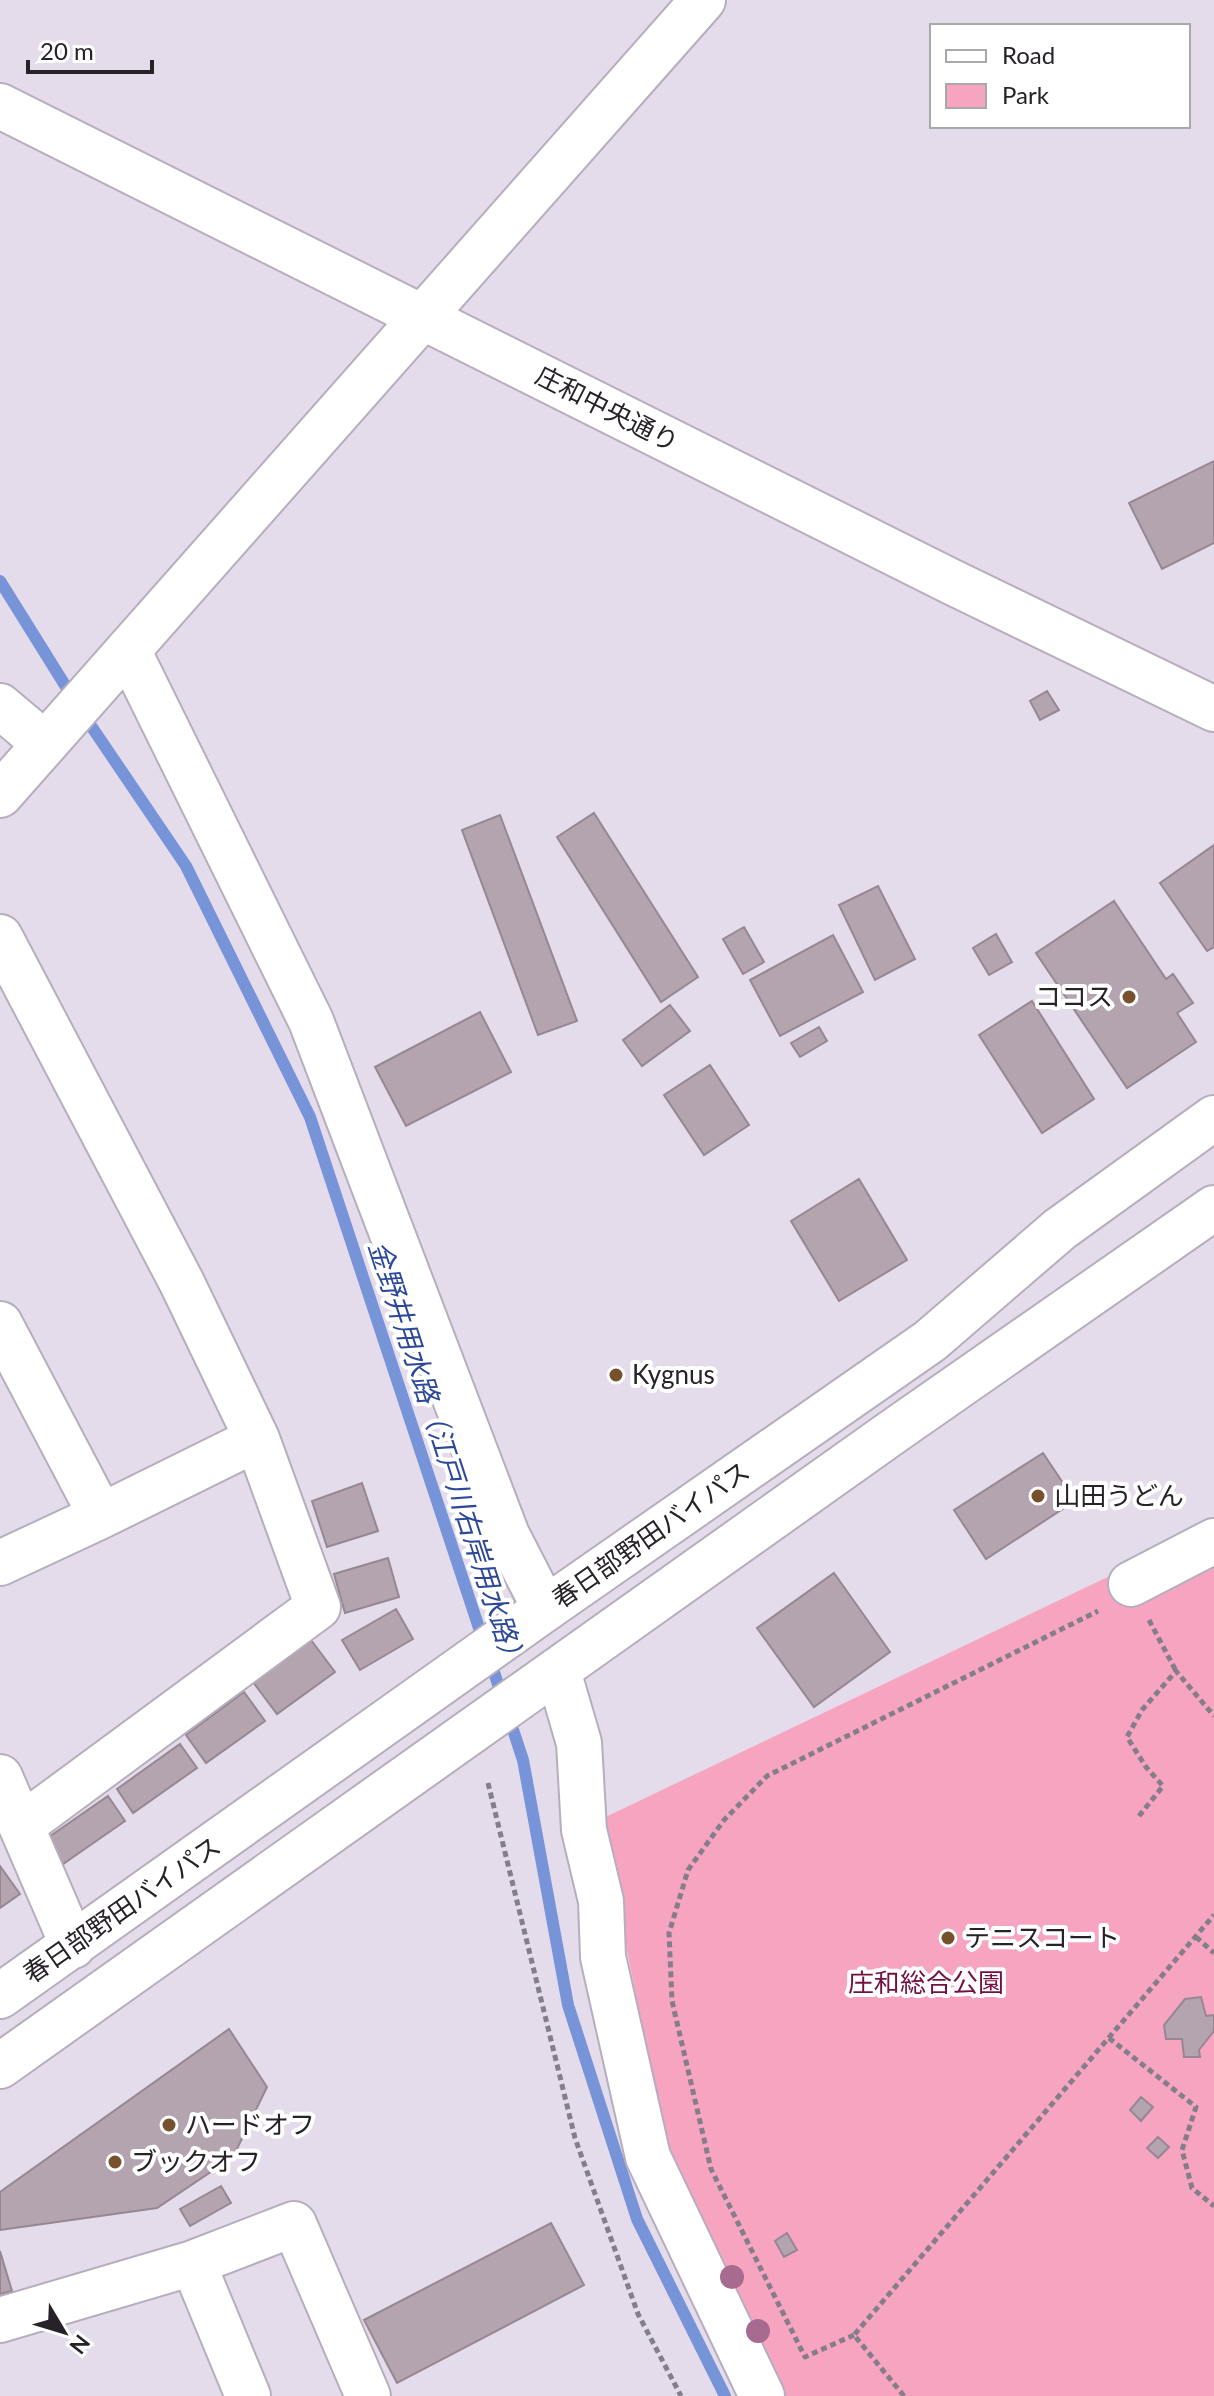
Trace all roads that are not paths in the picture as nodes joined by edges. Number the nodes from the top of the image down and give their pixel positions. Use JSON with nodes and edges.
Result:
{"nodes":[{"id":1,"x":703,"y":0,"type":"edge"},
{"id":2,"x":0,"y":106,"type":"edge"},
{"id":3,"x":423,"y":317,"type":"junction"},
{"id":4,"x":128,"y":650,"type":"junction"},
{"id":5,"x":0,"y":706,"type":"edge"},
{"id":6,"x":1214,"y":709,"type":"edge"},
{"id":7,"x":44,"y":743,"type":"junction"},
{"id":8,"x":0,"y":795,"type":"edge"},
{"id":9,"x":0,"y":937,"type":"edge"},
{"id":10,"x":1214,"y":1118,"type":"edge"},
{"id":11,"x":1214,"y":1208,"type":"edge"},
{"id":12,"x":0,"y":1324,"type":"edge"},
{"id":13,"x":257,"y":1439,"type":"junction"},
{"id":14,"x":101,"y":1516,"type":"junction"},
{"id":15,"x":1214,"y":1541,"type":"edge"},
{"id":16,"x":0,"y":1563,"type":"edge"},
{"id":17,"x":1116,"y":1597,"type":"road end"},
{"id":18,"x":530,"y":1620,"type":"junction"},
{"id":19,"x":545,"y":1681,"type":"junction"},
{"id":20,"x":1,"y":1780,"type":"edge"},
{"id":21,"x":21,"y":1826,"type":"junction"},
{"id":22,"x":73,"y":1946,"type":"junction"},
{"id":23,"x":0,"y":1996,"type":"edge"},
{"id":24,"x":0,"y":2066,"type":"edge"},
{"id":25,"x":193,"y":2263,"type":"junction"},
{"id":26,"x":0,"y":2320,"type":"edge"},
{"id":27,"x":248,"y":2396,"type":"edge"},
{"id":28,"x":368,"y":2396,"type":"edge"},
{"id":29,"x":762,"y":2396,"type":"edge"}],
"edges":[{"from":1,"to":3,"type":"main road"},
{"from":2,"to":3,"type":"main road","name":"庄和中央通り"},
{"from":3,"to":4,"type":"main road"},
{"from":3,"to":6,"type":"main road","name":"庄和中央通り"},
{"from":4,"to":7,"type":"main road"},
{"from":4,"to":18,"type":"main road"},
{"from":5,"to":7,"type":"main road"},
{"from":7,"to":8,"type":"main road"},
{"from":9,"to":13,"type":"main road"},
{"from":10,"to":18,"type":"main road","name":"春日部野田バイパス"},
{"from":11,"to":19,"type":"main road"},
{"from":12,"to":14,"type":"main road"},
{"from":13,"to":14,"type":"main road"},
{"from":13,"to":21,"type":"main road"},
{"from":14,"to":16,"type":"main road"},
{"from":15,"to":17,"type":"main road"},
{"from":18,"to":22,"type":"main road","name":"春日部野田バイパス"},
{"from":19,"to":24,"type":"main road"},
{"from":19,"to":29,"type":"main road"},
{"from":20,"to":21,"type":"main road"},
{"from":21,"to":22,"type":"main road"},
{"from":22,"to":23,"type":"main road","name":"春日部野田バイパス"},
{"from":25,"to":26,"type":"main road"},
{"from":25,"to":27,"type":"main road"},
{"from":25,"to":28,"type":"main road"}]}
